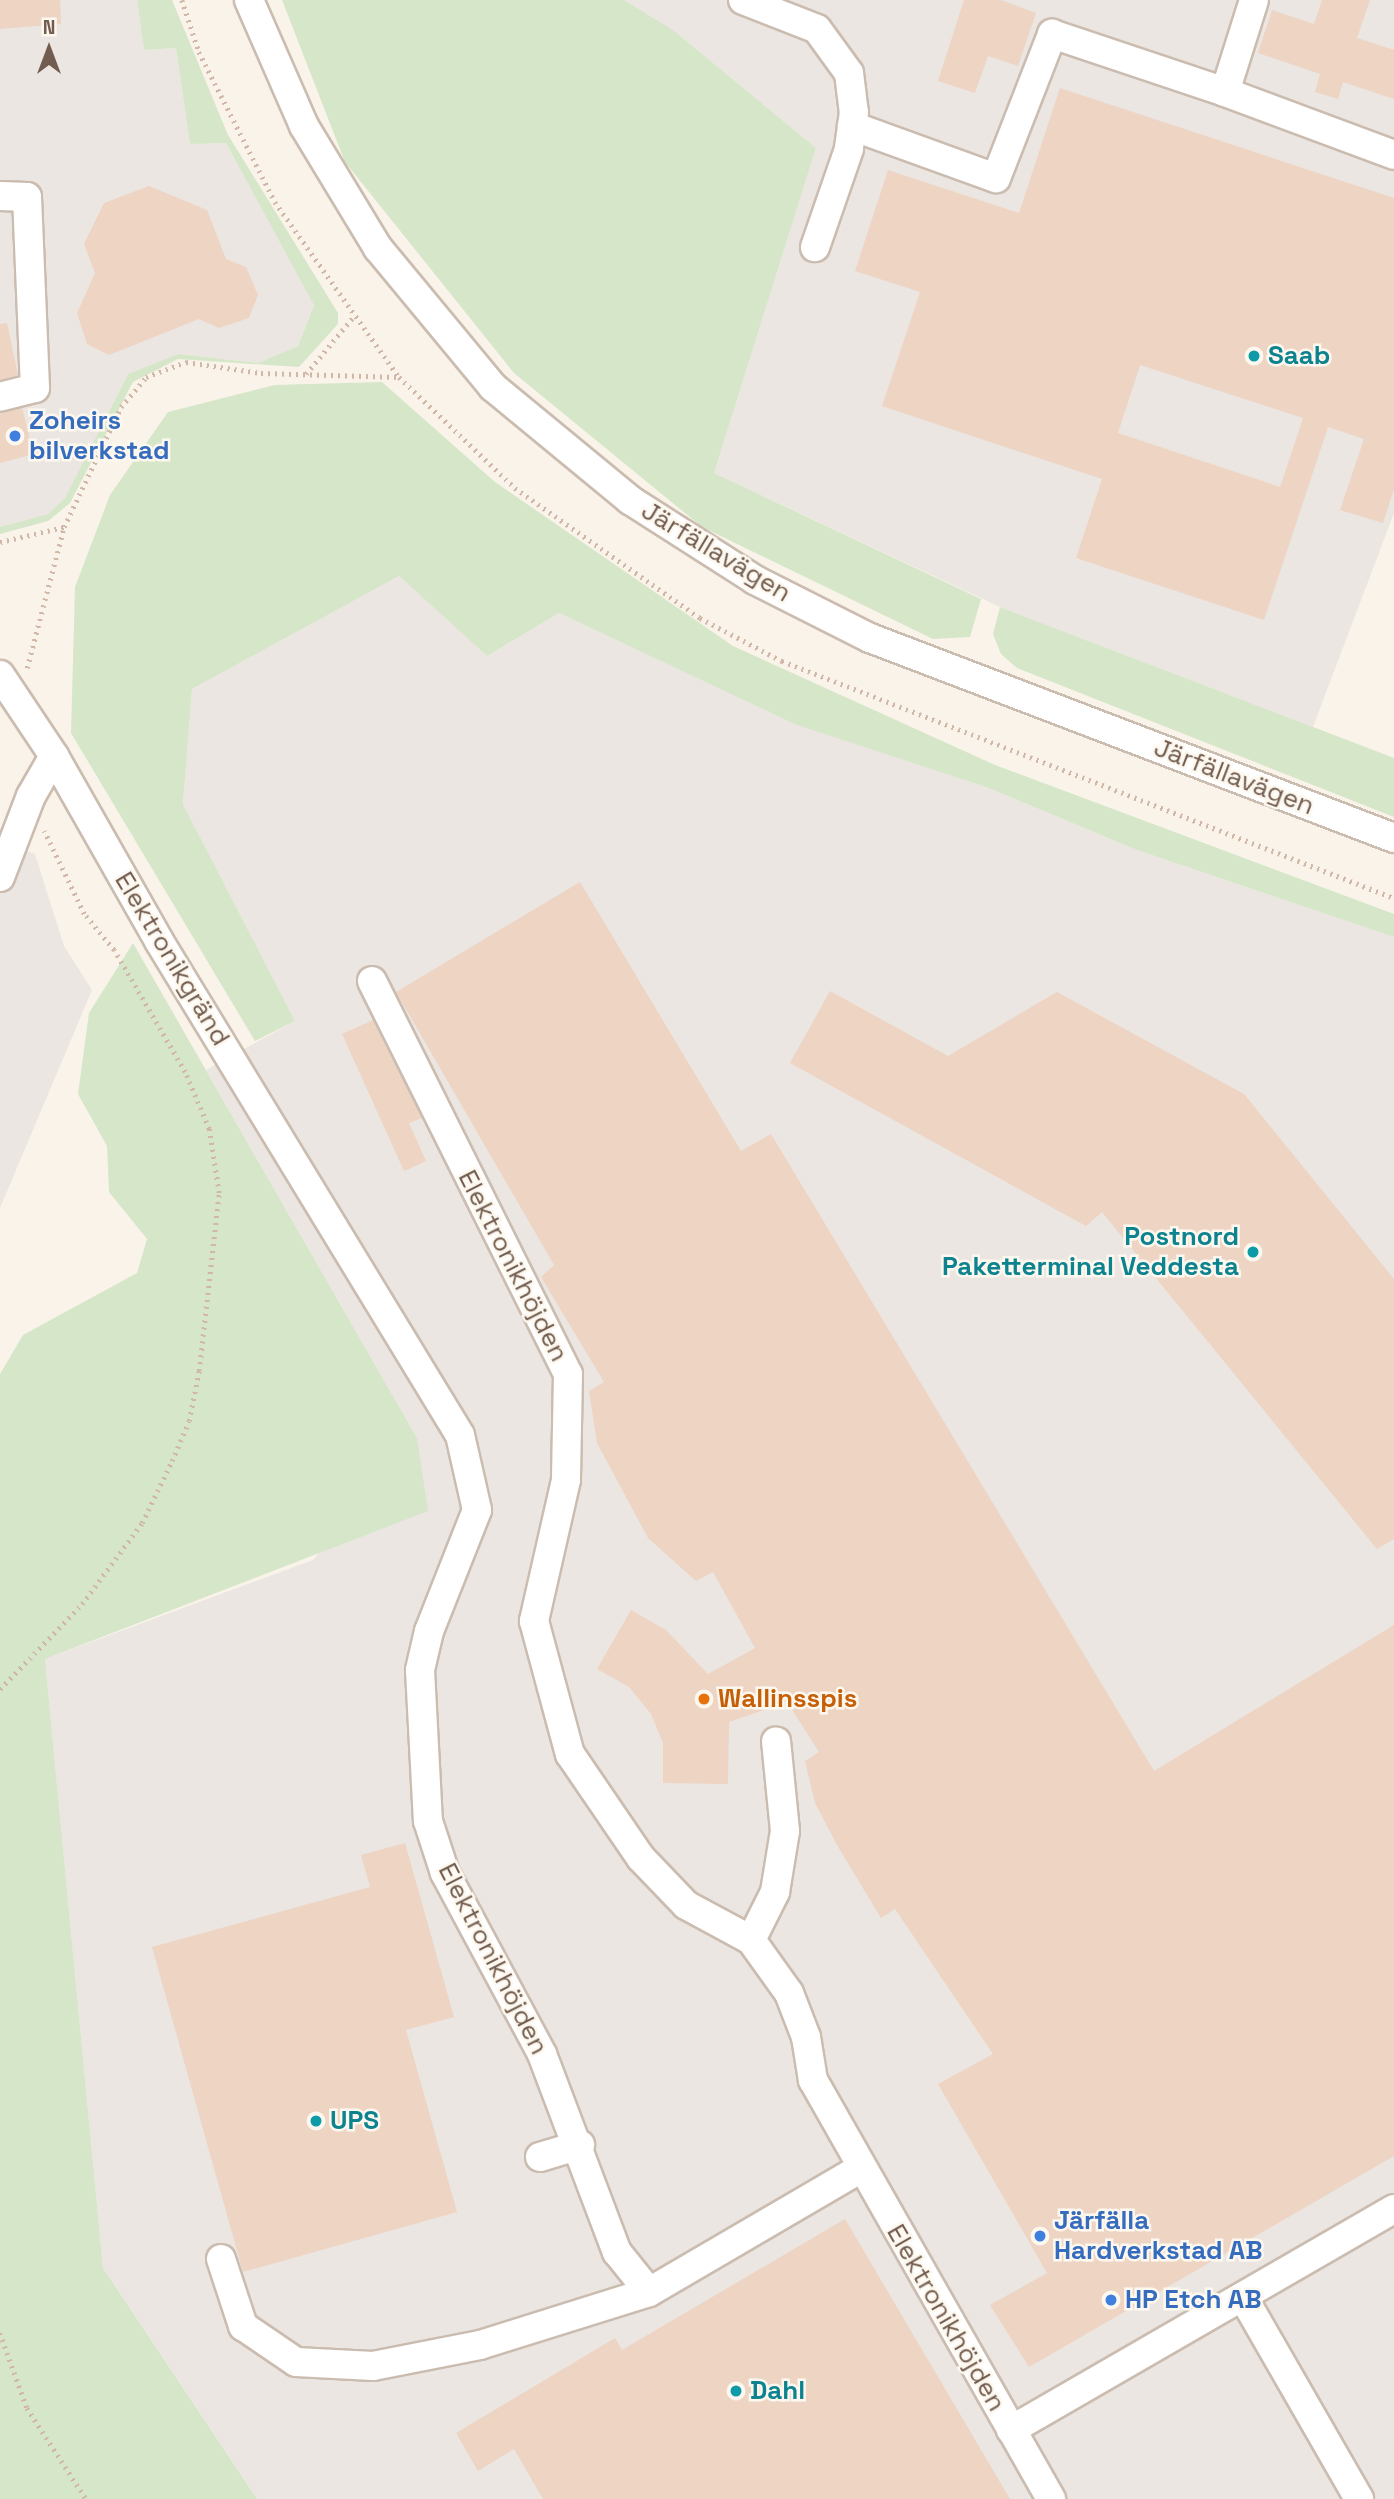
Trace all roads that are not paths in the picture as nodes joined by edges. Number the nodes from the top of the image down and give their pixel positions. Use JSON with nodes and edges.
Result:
{"nodes":[{"id":1,"x":249,"y":0,"type":"edge"},
{"id":2,"x":743,"y":0,"type":"edge"},
{"id":3,"x":1254,"y":0,"type":"edge"},
{"id":4,"x":1225,"y":93,"type":"junction"},
{"id":5,"x":852,"y":126,"type":"junction"},
{"id":6,"x":1394,"y":155,"type":"edge"},
{"id":7,"x":0,"y":196,"type":"edge"},
{"id":8,"x":815,"y":247,"type":"dead end"},
{"id":9,"x":0,"y":397,"type":"edge"},
{"id":10,"x":5,"y":683,"type":"edge"},
{"id":11,"x":54,"y":756,"type":"junction"},
{"id":12,"x":1394,"y":838,"type":"edge"},
{"id":13,"x":0,"y":877,"type":"edge"},
{"id":14,"x":372,"y":981,"type":"dead end"},
{"id":15,"x":294,"y":1160,"type":"joint"},
{"id":16,"x":776,"y":1741,"type":"dead end"},
{"id":17,"x":751,"y":1940,"type":"junction"},
{"id":18,"x":580,"y":2145,"type":"junction"},
{"id":19,"x":540,"y":2157,"type":"dead end"},
{"id":20,"x":860,"y":2168,"type":"junction"},
{"id":21,"x":1394,"y":2209,"type":"edge"},
{"id":22,"x":221,"y":2259,"type":"dead end"},
{"id":23,"x":649,"y":2292,"type":"junction"},
{"id":24,"x":1243,"y":2297,"type":"junction"},
{"id":25,"x":1011,"y":2431,"type":"junction"},
{"id":26,"x":1051,"y":2499,"type":"edge"},
{"id":27,"x":1359,"y":2499,"type":"edge"}],
"edges":[{"from":1,"to":12,"type":"street","name":"Järfällavägen"},
{"from":2,"to":5,"type":"street"},
{"from":3,"to":4,"type":"street"},
{"from":4,"to":5,"type":"street"},
{"from":4,"to":6,"type":"street"},
{"from":5,"to":8,"type":"street"},
{"from":7,"to":9,"type":"street"},
{"from":10,"to":11,"type":"street","name":"Elektronikgränd"},
{"from":11,"to":13,"type":"street"},
{"from":11,"to":15,"type":"street","name":"Elektronikgränd"},
{"from":14,"to":17,"type":"street","name":"Elektronikhöjden"},
{"from":15,"to":18,"type":"street","name":"Elektronikhöjden"},
{"from":16,"to":17,"type":"street"},
{"from":17,"to":20,"type":"street","name":"Elektronikhöjden"},
{"from":18,"to":19,"type":"street"},
{"from":18,"to":23,"type":"street","name":"Elektronikhöjden"},
{"from":20,"to":23,"type":"street"},
{"from":20,"to":25,"type":"street","name":"Elektronikhöjden"},
{"from":21,"to":24,"type":"street","name":"Elektronikhöjden"},
{"from":22,"to":23,"type":"street"},
{"from":24,"to":25,"type":"street","name":"Elektronikhöjden"},
{"from":24,"to":27,"type":"street"},
{"from":25,"to":26,"type":"street","name":"Elektronikhöjden"}]}
